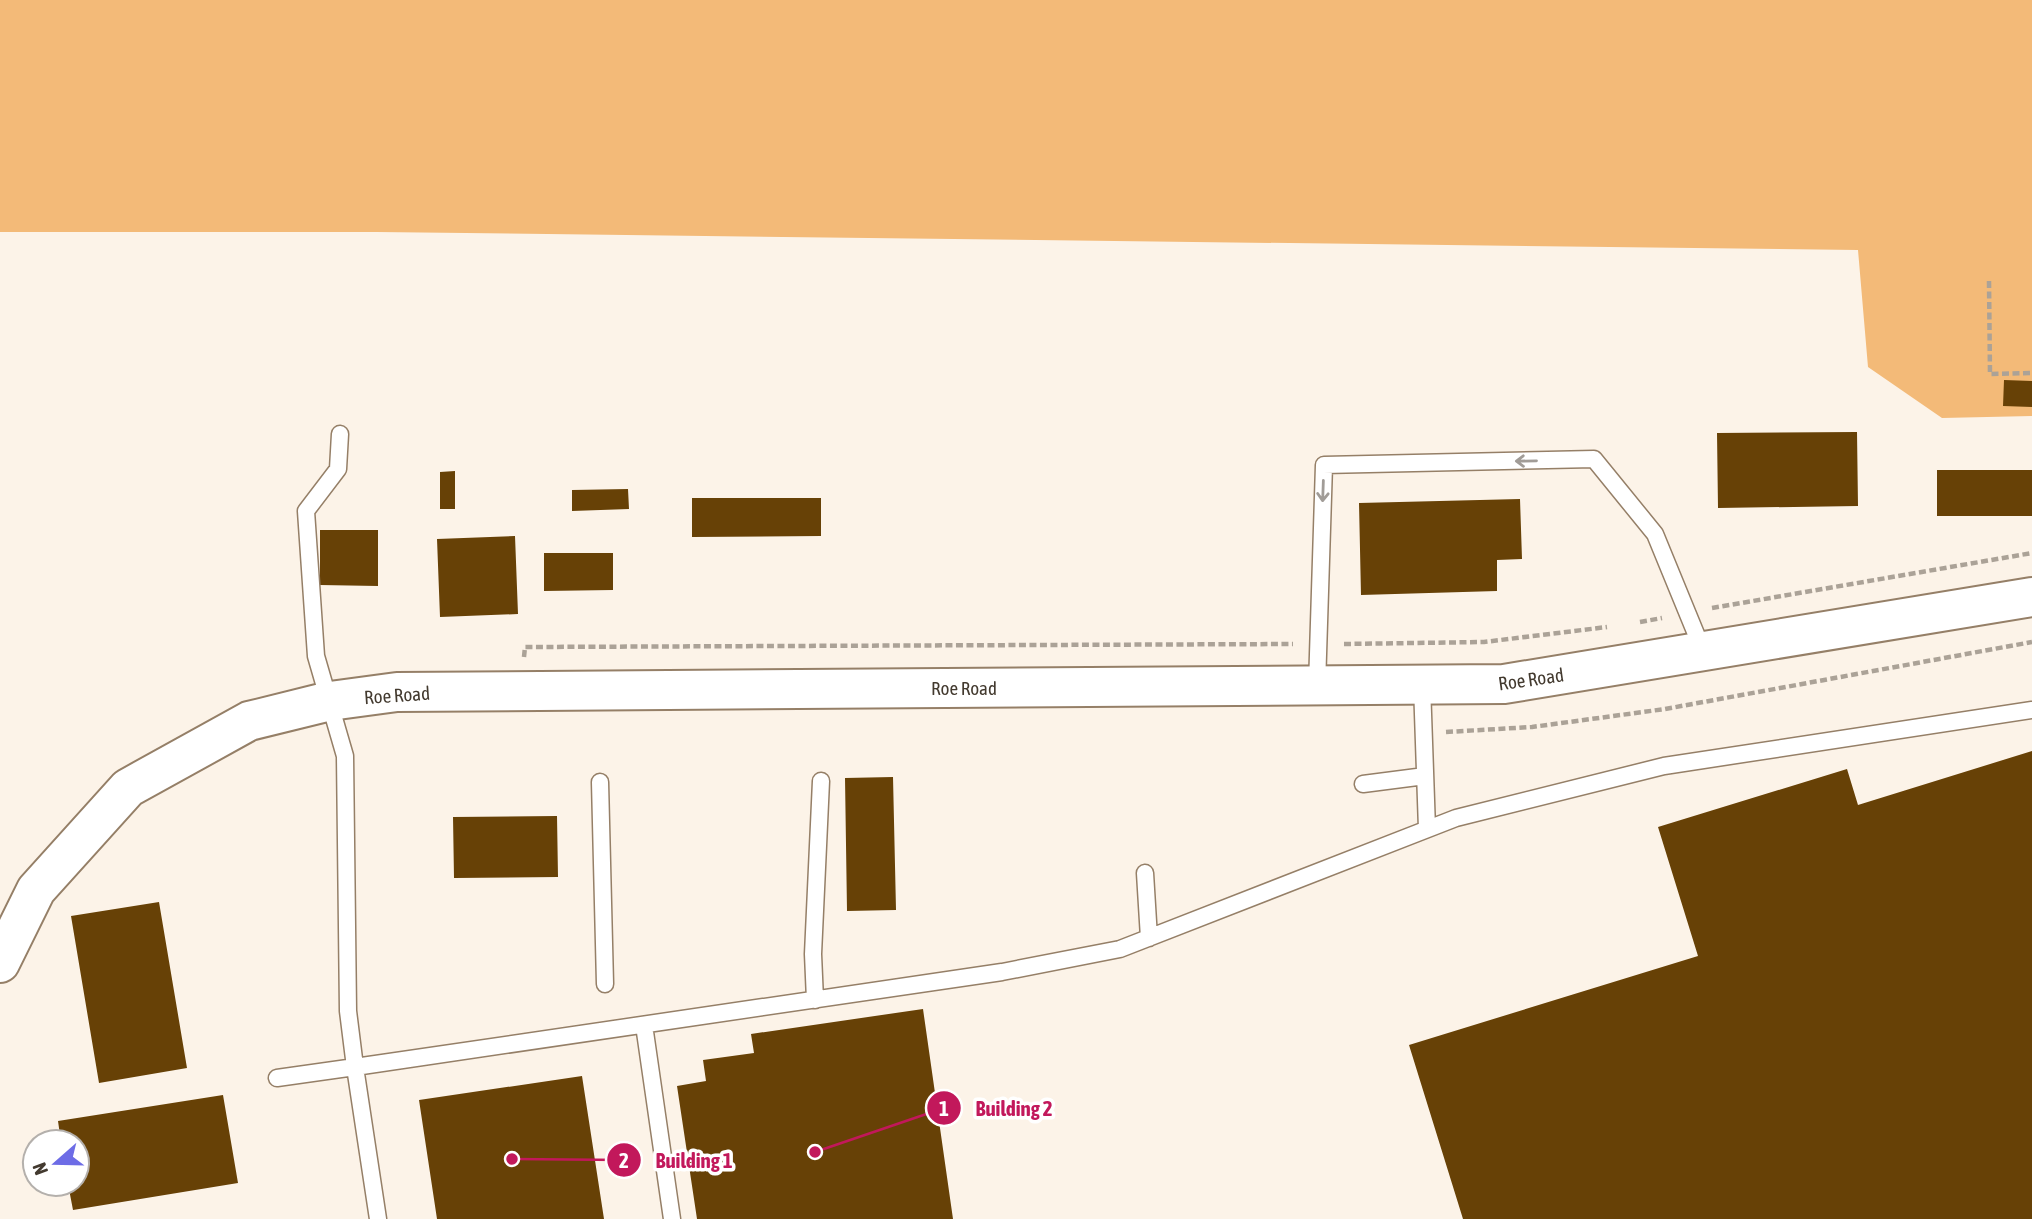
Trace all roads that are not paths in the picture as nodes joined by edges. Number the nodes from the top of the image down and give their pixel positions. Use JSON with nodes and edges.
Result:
{"nodes":[{"id":1,"x":340,"y":434,"type":"dead end"},
{"id":2,"x":2032,"y":597,"type":"edge"},
{"id":3,"x":1703,"y":651,"type":"junction"},
{"id":4,"x":1422,"y":685,"type":"junction"},
{"id":5,"x":1317,"y":686,"type":"junction"},
{"id":6,"x":330,"y":701,"type":"junction"},
{"id":7,"x":2032,"y":710,"type":"edge"},
{"id":8,"x":1425,"y":776,"type":"junction"},
{"id":9,"x":821,"y":781,"type":"dead end"},
{"id":10,"x":600,"y":782,"type":"dead end"},
{"id":11,"x":1363,"y":784,"type":"dead end"},
{"id":12,"x":1427,"y":829,"type":"junction"},
{"id":13,"x":1145,"y":873,"type":"dead end"},
{"id":14,"x":1149,"y":937,"type":"junction"},
{"id":15,"x":0,"y":963,"type":"edge"},
{"id":16,"x":605,"y":984,"type":"dead end"},
{"id":17,"x":815,"y":1000,"type":"junction"},
{"id":18,"x":644,"y":1025,"type":"junction"},
{"id":19,"x":355,"y":1068,"type":"junction"},
{"id":20,"x":277,"y":1078,"type":"dead end"},
{"id":21,"x":378,"y":1219,"type":"edge"},
{"id":22,"x":672,"y":1219,"type":"edge"}],
"edges":[{"from":1,"to":6,"type":"lane"},
{"from":2,"to":3,"type":"main road","name":"Roe Road"},
{"from":3,"to":4,"type":"main road","name":"Roe Road"},
{"from":3,"to":5,"type":"lane","one_way":true},
{"from":4,"to":5,"type":"main road","name":"Roe Road"},
{"from":4,"to":8,"type":"lane"},
{"from":5,"to":6,"type":"main road","name":"Roe Road"},
{"from":6,"to":15,"type":"main road","name":"Roe Road"},
{"from":6,"to":19,"type":"lane"},
{"from":7,"to":12,"type":"lane"},
{"from":8,"to":11,"type":"lane"},
{"from":8,"to":12,"type":"lane"},
{"from":9,"to":17,"type":"lane"},
{"from":10,"to":16,"type":"lane"},
{"from":12,"to":14,"type":"lane"},
{"from":13,"to":14,"type":"lane"},
{"from":14,"to":17,"type":"lane"},
{"from":17,"to":18,"type":"lane"},
{"from":18,"to":19,"type":"lane"},
{"from":18,"to":22,"type":"lane"},
{"from":19,"to":20,"type":"lane"},
{"from":19,"to":21,"type":"lane"}]}
